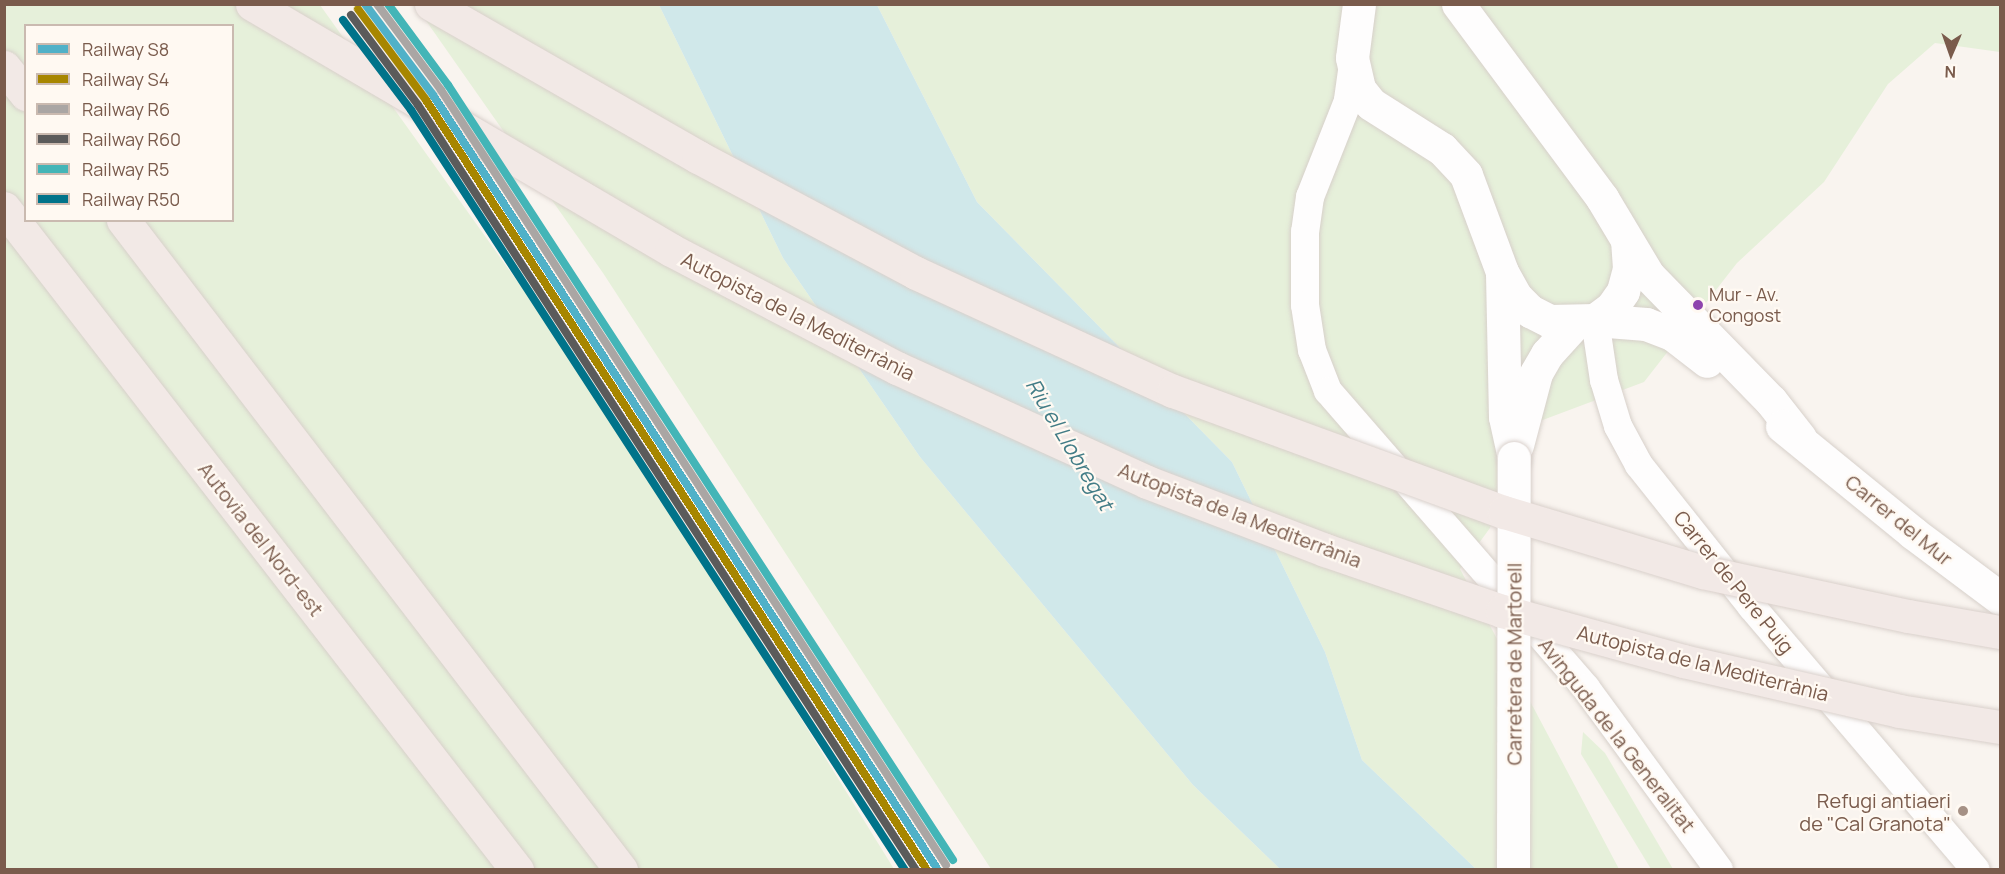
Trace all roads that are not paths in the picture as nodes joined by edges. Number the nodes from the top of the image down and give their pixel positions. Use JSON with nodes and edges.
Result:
{"nodes":[{"id":1,"x":252,"y":4,"type":"edge"},
{"id":2,"x":430,"y":4,"type":"edge"},
{"id":3,"x":1458,"y":4,"type":"edge"},
{"id":4,"x":1364,"y":11,"type":"edge"},
{"id":5,"x":4,"y":67,"type":"edge"},
{"id":6,"x":1353,"y":71,"type":"junction"},
{"id":7,"x":24,"y":92,"type":"edge"},
{"id":8,"x":4,"y":208,"type":"edge"},
{"id":9,"x":125,"y":222,"type":"edge"},
{"id":10,"x":1627,"y":241,"type":"junction"},
{"id":11,"x":1502,"y":272,"type":"junction"},
{"id":12,"x":1585,"y":322,"type":"junction"},
{"id":13,"x":1800,"y":438,"type":"junction"},
{"id":14,"x":1514,"y":458,"type":"junction"},
{"id":15,"x":2001,"y":598,"type":"edge"},
{"id":16,"x":2001,"y":632,"type":"edge"},
{"id":17,"x":2001,"y":727,"type":"edge"},
{"id":18,"x":517,"y":870,"type":"edge"},
{"id":19,"x":621,"y":870,"type":"edge"},
{"id":20,"x":1514,"y":870,"type":"edge"},
{"id":21,"x":1719,"y":870,"type":"edge"},
{"id":22,"x":1976,"y":870,"type":"edge"}],
"edges":[{"from":1,"to":17,"type":"highway","name":"Autopista de la Mediterrània","bridge":true},
{"from":2,"to":16,"type":"highway","bridge":true},
{"from":3,"to":10,"type":"main road","name":"Carrer del Mur"},
{"from":4,"to":6,"type":"main road"},
{"from":5,"to":7,"type":"highway"},
{"from":6,"to":11,"type":"main road"},
{"from":6,"to":21,"type":"street","name":"Avinguda de la Generalitat"},
{"from":8,"to":18,"type":"highway","name":"Autovia del Nord-est"},
{"from":9,"to":19,"type":"highway"},
{"from":10,"to":12,"type":"main road"},
{"from":10,"to":13,"type":"main road","name":"Carrer del Mur"},
{"from":11,"to":12,"type":"main road","name":"Carrer del Mur"},
{"from":11,"to":14,"type":"main road"},
{"from":12,"to":13,"type":"main road","name":"Carrer del Mur"},
{"from":12,"to":14,"type":"main road"},
{"from":12,"to":22,"type":"street","name":"Carrer de Pere Puig"},
{"from":13,"to":15,"type":"main road","name":"Carrer del Mur"},
{"from":14,"to":20,"type":"main road","name":"Carretera de Martorell","bridge":true}]}
